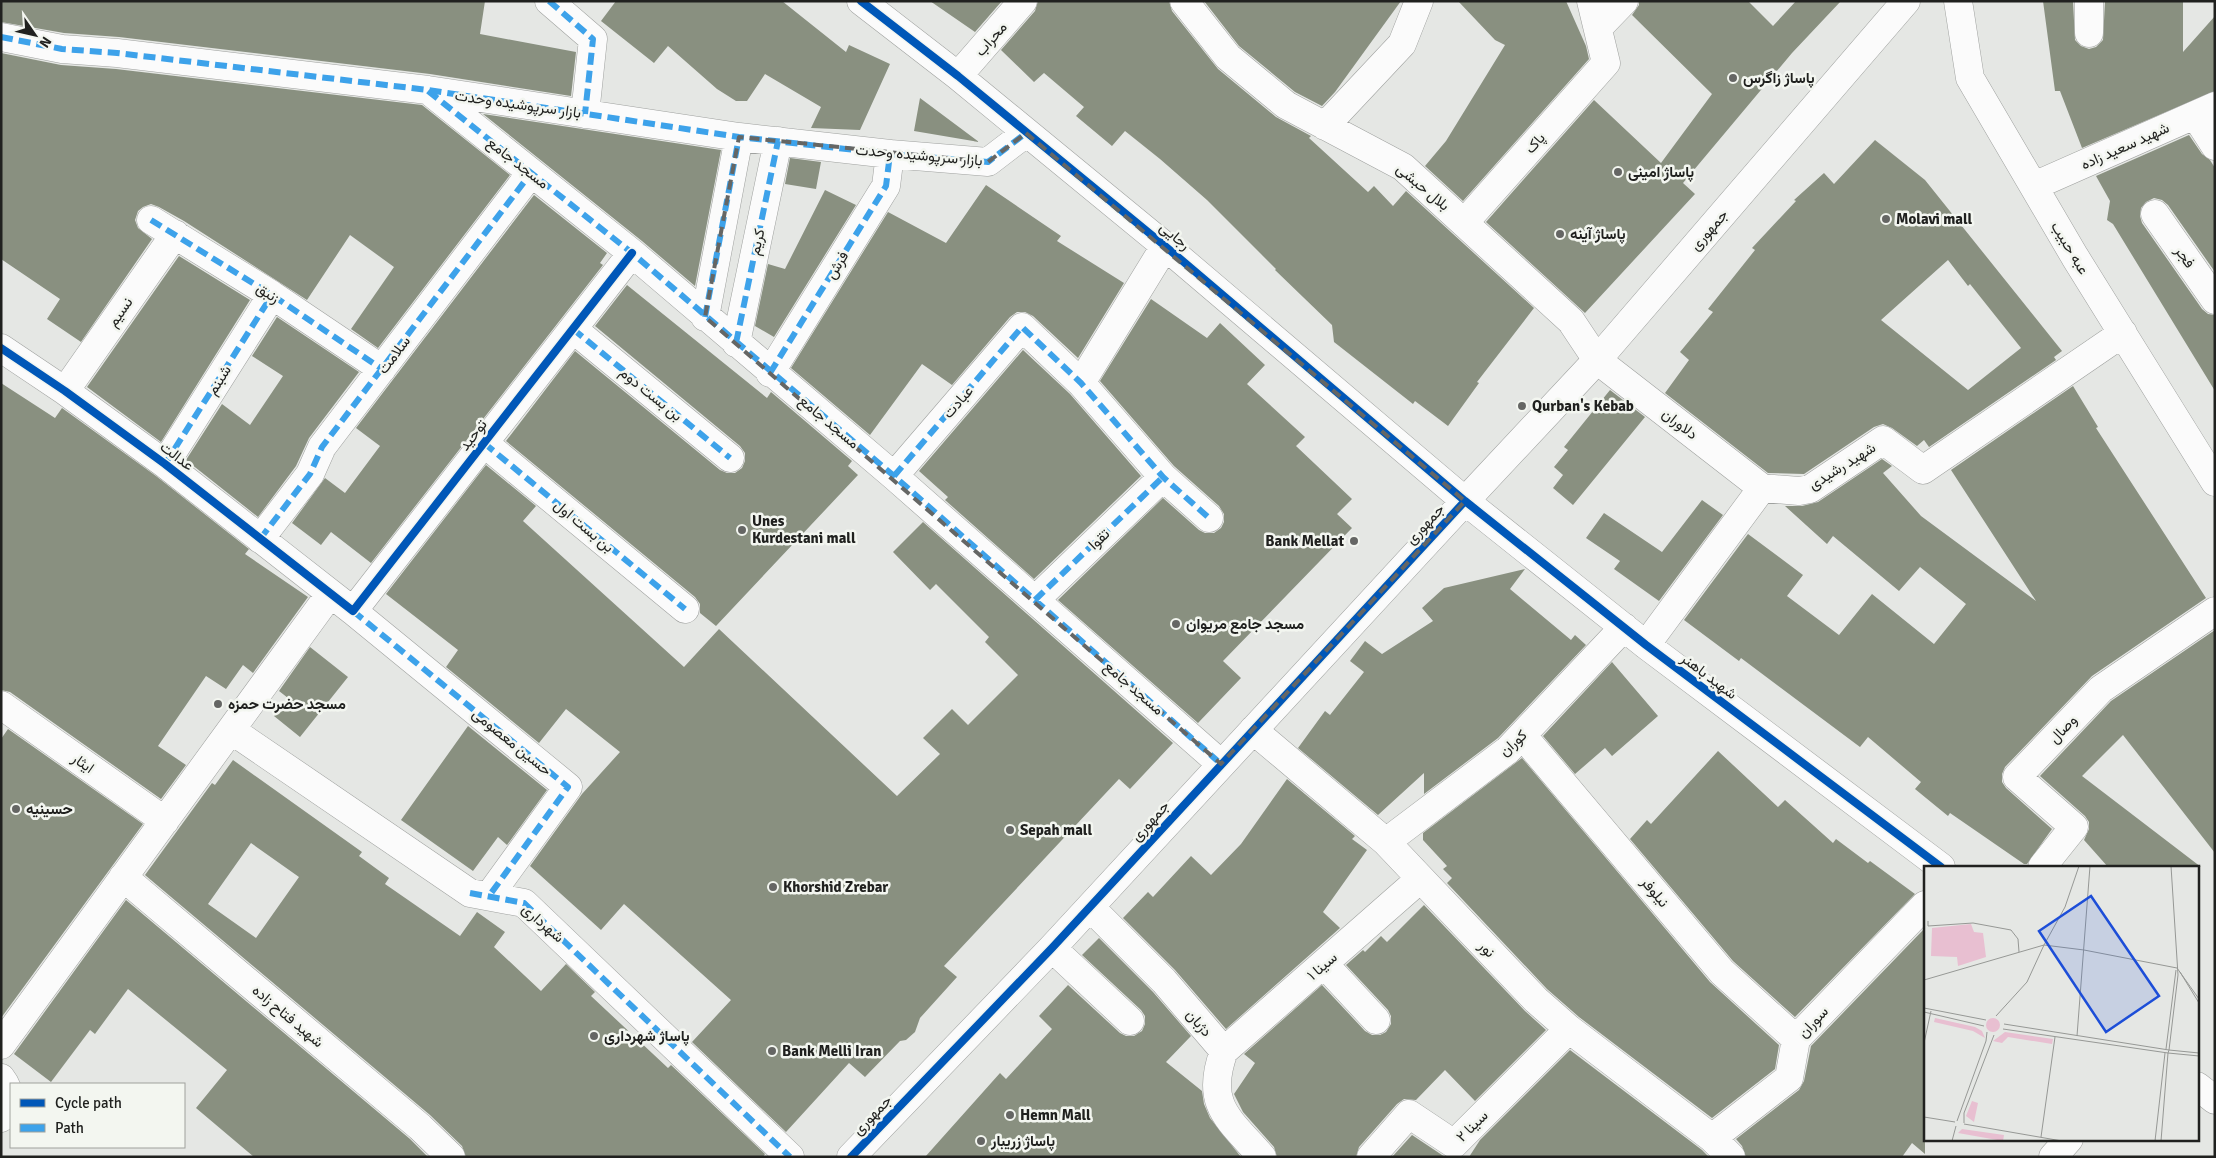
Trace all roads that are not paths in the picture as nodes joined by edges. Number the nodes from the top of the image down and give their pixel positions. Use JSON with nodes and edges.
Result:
{"nodes":[{"id":1,"x":549,"y":1,"type":"edge"},
{"id":2,"x":861,"y":1,"type":"edge"},
{"id":3,"x":1023,"y":1,"type":"edge"},
{"id":4,"x":1184,"y":1,"type":"edge"},
{"id":5,"x":1419,"y":1,"type":"edge"},
{"id":6,"x":1591,"y":1,"type":"edge"},
{"id":7,"x":1624,"y":1,"type":"edge"},
{"id":8,"x":1906,"y":1,"type":"edge"},
{"id":9,"x":1958,"y":1,"type":"edge"},
{"id":10,"x":2089,"y":1,"type":"edge"},
{"id":11,"x":1598,"y":28,"type":"junction"},
{"id":12,"x":2089,"y":33,"type":"dead end"},
{"id":13,"x":1,"y":37,"type":"edge"},
{"id":14,"x":958,"y":76,"type":"junction"},
{"id":15,"x":428,"y":90,"type":"junction"},
{"id":16,"x":2205,"y":111,"type":"edge"},
{"id":17,"x":586,"y":114,"type":"junction"},
{"id":18,"x":1325,"y":126,"type":"junction"},
{"id":19,"x":1026,"y":133,"type":"junction"},
{"id":20,"x":739,"y":137,"type":"junction"},
{"id":21,"x":778,"y":141,"type":"junction"},
{"id":22,"x":2215,"y":146,"type":"edge"},
{"id":23,"x":890,"y":154,"type":"junction"},
{"id":24,"x":531,"y":173,"type":"junction"},
{"id":25,"x":2034,"y":186,"type":"junction"},
{"id":26,"x":2156,"y":214,"type":"dead end"},
{"id":27,"x":151,"y":220,"type":"dead end"},
{"id":28,"x":1464,"y":222,"type":"junction"},
{"id":29,"x":175,"y":234,"type":"junction"},
{"id":30,"x":1166,"y":246,"type":"junction"},
{"id":31,"x":632,"y":253,"type":"junction"},
{"id":32,"x":272,"y":295,"type":"junction"},
{"id":33,"x":2215,"y":300,"type":"edge"},
{"id":34,"x":705,"y":317,"type":"junction"},
{"id":35,"x":573,"y":329,"type":"junction"},
{"id":36,"x":2123,"y":333,"type":"junction"},
{"id":37,"x":736,"y":343,"type":"junction"},
{"id":38,"x":1,"y":348,"type":"edge"},
{"id":39,"x":1597,"y":360,"type":"junction"},
{"id":40,"x":382,"y":369,"type":"junction"},
{"id":41,"x":770,"y":373,"type":"junction"},
{"id":42,"x":1081,"y":382,"type":"junction"},
{"id":43,"x":65,"y":390,"type":"junction"},
{"id":44,"x":484,"y":443,"type":"junction"},
{"id":45,"x":2205,"y":445,"type":"edge"},
{"id":46,"x":730,"y":458,"type":"dead end"},
{"id":47,"x":165,"y":464,"type":"junction"},
{"id":48,"x":894,"y":476,"type":"junction"},
{"id":49,"x":1163,"y":477,"type":"junction"},
{"id":50,"x":2215,"y":482,"type":"edge"},
{"id":51,"x":1762,"y":488,"type":"junction"},
{"id":52,"x":1465,"y":501,"type":"junction"},
{"id":53,"x":1209,"y":518,"type":"dead end"},
{"id":54,"x":260,"y":539,"type":"junction"},
{"id":55,"x":330,"y":594,"type":"junction"},
{"id":56,"x":1035,"y":600,"type":"junction"},
{"id":57,"x":685,"y":609,"type":"dead end"},
{"id":58,"x":353,"y":611,"type":"junction"},
{"id":59,"x":2215,"y":611,"type":"edge"},
{"id":60,"x":1624,"y":626,"type":"junction"},
{"id":61,"x":1646,"y":645,"type":"junction"},
{"id":62,"x":1,"y":705,"type":"edge"},
{"id":63,"x":231,"y":730,"type":"junction"},
{"id":64,"x":1253,"y":730,"type":"junction"},
{"id":65,"x":1523,"y":736,"type":"junction"},
{"id":66,"x":1221,"y":764,"type":"junction"},
{"id":67,"x":165,"y":821,"type":"junction"},
{"id":68,"x":1386,"y":842,"type":"junction"},
{"id":69,"x":1940,"y":866,"type":"edge"},
{"id":70,"x":2043,"y":866,"type":"edge"},
{"id":71,"x":124,"y":877,"type":"junction"},
{"id":72,"x":1420,"y":879,"type":"junction"},
{"id":73,"x":480,"y":894,"type":"junction"},
{"id":74,"x":1924,"y":906,"type":"edge"},
{"id":75,"x":1090,"y":907,"type":"junction"},
{"id":76,"x":1052,"y":948,"type":"junction"},
{"id":77,"x":1324,"y":964,"type":"junction"},
{"id":78,"x":1376,"y":1020,"type":"dead end"},
{"id":79,"x":1130,"y":1021,"type":"dead end"},
{"id":80,"x":1569,"y":1029,"type":"junction"},
{"id":81,"x":1796,"y":1039,"type":"junction"},
{"id":82,"x":1,"y":1045,"type":"edge"},
{"id":83,"x":1224,"y":1051,"type":"junction"},
{"id":84,"x":1,"y":1078,"type":"edge"},
{"id":85,"x":2198,"y":1087,"type":"edge"},
{"id":86,"x":2215,"y":1100,"type":"edge"},
{"id":87,"x":1,"y":1118,"type":"edge"},
{"id":88,"x":2068,"y":1140,"type":"edge"},
{"id":89,"x":1721,"y":1148,"type":"edge"},
{"id":90,"x":1460,"y":1151,"type":"edge"},
{"id":91,"x":451,"y":1157,"type":"edge"},
{"id":92,"x":790,"y":1157,"type":"edge"},
{"id":93,"x":852,"y":1157,"type":"edge"},
{"id":94,"x":1262,"y":1157,"type":"edge"},
{"id":95,"x":1372,"y":1157,"type":"edge"},
{"id":96,"x":2053,"y":1157,"type":"edge"}],
"edges":[{"from":1,"to":17,"type":"street"},
{"from":2,"to":14,"type":"street","name":"رجایی"},
{"from":3,"to":14,"type":"street","name":"محراب"},
{"from":4,"to":18,"type":"street","name":"بلال حبشی"},
{"from":5,"to":18,"type":"street"},
{"from":6,"to":11,"type":"street"},
{"from":7,"to":11,"type":"street"},
{"from":8,"to":39,"type":"street","name":"جمهوری"},
{"from":9,"to":25,"type":"street","name":"عبه حبیب"},
{"from":10,"to":12,"type":"street"},
{"from":11,"to":28,"type":"street","name":"پاک"},
{"from":13,"to":15,"type":"street","name":"بازار سرپوشیده وحدت"},
{"from":14,"to":19,"type":"street","name":"رجایی"},
{"from":15,"to":17,"type":"street","name":"بازار سرپوشیده وحدت"},
{"from":15,"to":24,"type":"street","name":"مسجد جامع"},
{"from":16,"to":22,"type":"street"},
{"from":16,"to":25,"type":"street","name":"شهید سعید زاده"},
{"from":17,"to":20,"type":"street","name":"بازار سرپوشیده وحدت"},
{"from":18,"to":28,"type":"street","name":"بلال حبشی"},
{"from":19,"to":23,"type":"street","name":"بازار سرپوشیده وحدت"},
{"from":19,"to":30,"type":"street","name":"رجایی"},
{"from":20,"to":21,"type":"street","name":"بازار سرپوشیده وحدت"},
{"from":20,"to":34,"type":"street"},
{"from":21,"to":23,"type":"street","name":"بازار سرپوشیده وحدت"},
{"from":21,"to":37,"type":"street","name":"کریم"},
{"from":23,"to":41,"type":"street","name":"فرش"},
{"from":24,"to":31,"type":"street","name":"مسجد جامع"},
{"from":24,"to":40,"type":"street","name":"سلامت"},
{"from":25,"to":36,"type":"street","name":"عبه حبیب"},
{"from":26,"to":33,"type":"street","name":"فجر"},
{"from":27,"to":29,"type":"street","name":"زنبق"},
{"from":28,"to":39,"type":"street","name":"بلال حبشی"},
{"from":29,"to":32,"type":"street","name":"زنبق"},
{"from":29,"to":43,"type":"street","name":"نسیم"},
{"from":30,"to":42,"type":"street"},
{"from":30,"to":52,"type":"street","name":"رجایی"},
{"from":31,"to":34,"type":"street","name":"مسجد جامع"},
{"from":31,"to":35,"type":"street","name":"توحید"},
{"from":32,"to":40,"type":"street","name":"زنبق"},
{"from":32,"to":47,"type":"street","name":"شبنم"},
{"from":34,"to":37,"type":"street","name":"مسجد جامع"},
{"from":35,"to":44,"type":"street","name":"توحید"},
{"from":35,"to":46,"type":"street","name":"بن بست دوم"},
{"from":36,"to":45,"type":"street","name":"عبه حبیب"},
{"from":36,"to":51,"type":"street","name":"شهید رشیدی"},
{"from":37,"to":41,"type":"street","name":"مسجد جامع"},
{"from":38,"to":43,"type":"street","name":"عدالت"},
{"from":39,"to":51,"type":"street","name":"دلاوران"},
{"from":39,"to":52,"type":"street","name":"جمهوری"},
{"from":40,"to":54,"type":"street","name":"سلامت"},
{"from":41,"to":48,"type":"street","name":"مسجد جامع"},
{"from":42,"to":48,"type":"street","name":"عبادت"},
{"from":42,"to":49,"type":"street"},
{"from":43,"to":47,"type":"street","name":"عدالت"},
{"from":44,"to":57,"type":"street","name":"بن بست اول"},
{"from":44,"to":58,"type":"street","name":"توحید"},
{"from":45,"to":50,"type":"street","name":"عبه حبیب"},
{"from":47,"to":54,"type":"street","name":"عدالت"},
{"from":48,"to":56,"type":"street","name":"مسجد جامع"},
{"from":49,"to":53,"type":"street"},
{"from":49,"to":56,"type":"street","name":"تقوا"},
{"from":51,"to":61,"type":"street"},
{"from":52,"to":60,"type":"street","name":"شهید باهنر"},
{"from":52,"to":64,"type":"street","name":"جمهوری"},
{"from":54,"to":55,"type":"street","name":"عدالت"},
{"from":55,"to":58,"type":"street"},
{"from":55,"to":63,"type":"street"},
{"from":56,"to":66,"type":"street","name":"مسجد جامع"},
{"from":58,"to":73,"type":"street","name":"حسین معصومی"},
{"from":59,"to":70,"type":"street","name":"وصال"},
{"from":60,"to":61,"type":"street","name":"شهید باهنر"},
{"from":60,"to":65,"type":"street","name":"کوران"},
{"from":61,"to":69,"type":"street","name":"شهید باهنر"},
{"from":62,"to":67,"type":"street","name":"ایثار"},
{"from":63,"to":67,"type":"street"},
{"from":63,"to":73,"type":"street","name":"شهرداری"},
{"from":64,"to":66,"type":"street","name":"جمهوری"},
{"from":64,"to":68,"type":"street","name":"نور"},
{"from":65,"to":68,"type":"street","name":"کوران"},
{"from":65,"to":81,"type":"street","name":"نیلوفر"},
{"from":66,"to":75,"type":"street","name":"جمهوری"},
{"from":67,"to":71,"type":"street"},
{"from":68,"to":72,"type":"street","name":"نور"},
{"from":71,"to":82,"type":"street"},
{"from":71,"to":91,"type":"street","name":"شهید فتاح زاده"},
{"from":72,"to":77,"type":"street","name":"سینا ۱"},
{"from":72,"to":80,"type":"street","name":"نور"},
{"from":73,"to":92,"type":"street","name":"شهرداری"},
{"from":74,"to":81,"type":"street","name":"سوران"},
{"from":75,"to":76,"type":"street","name":"جمهوری"},
{"from":75,"to":83,"type":"street","name":"دژبان"},
{"from":76,"to":79,"type":"street"},
{"from":76,"to":93,"type":"street","name":"جمهوری"},
{"from":77,"to":78,"type":"street"},
{"from":77,"to":83,"type":"street","name":"سینا ۱"},
{"from":80,"to":89,"type":"street","name":"نور"},
{"from":80,"to":90,"type":"street","name":"سینا ۲"},
{"from":81,"to":89,"type":"street","name":"سوران"},
{"from":83,"to":94,"type":"street","name":"دژبان"},
{"from":84,"to":87,"type":"street"},
{"from":85,"to":86,"type":"street"},
{"from":88,"to":96,"type":"street"},
{"from":90,"to":95,"type":"street","name":"سینا ۲"}]}
